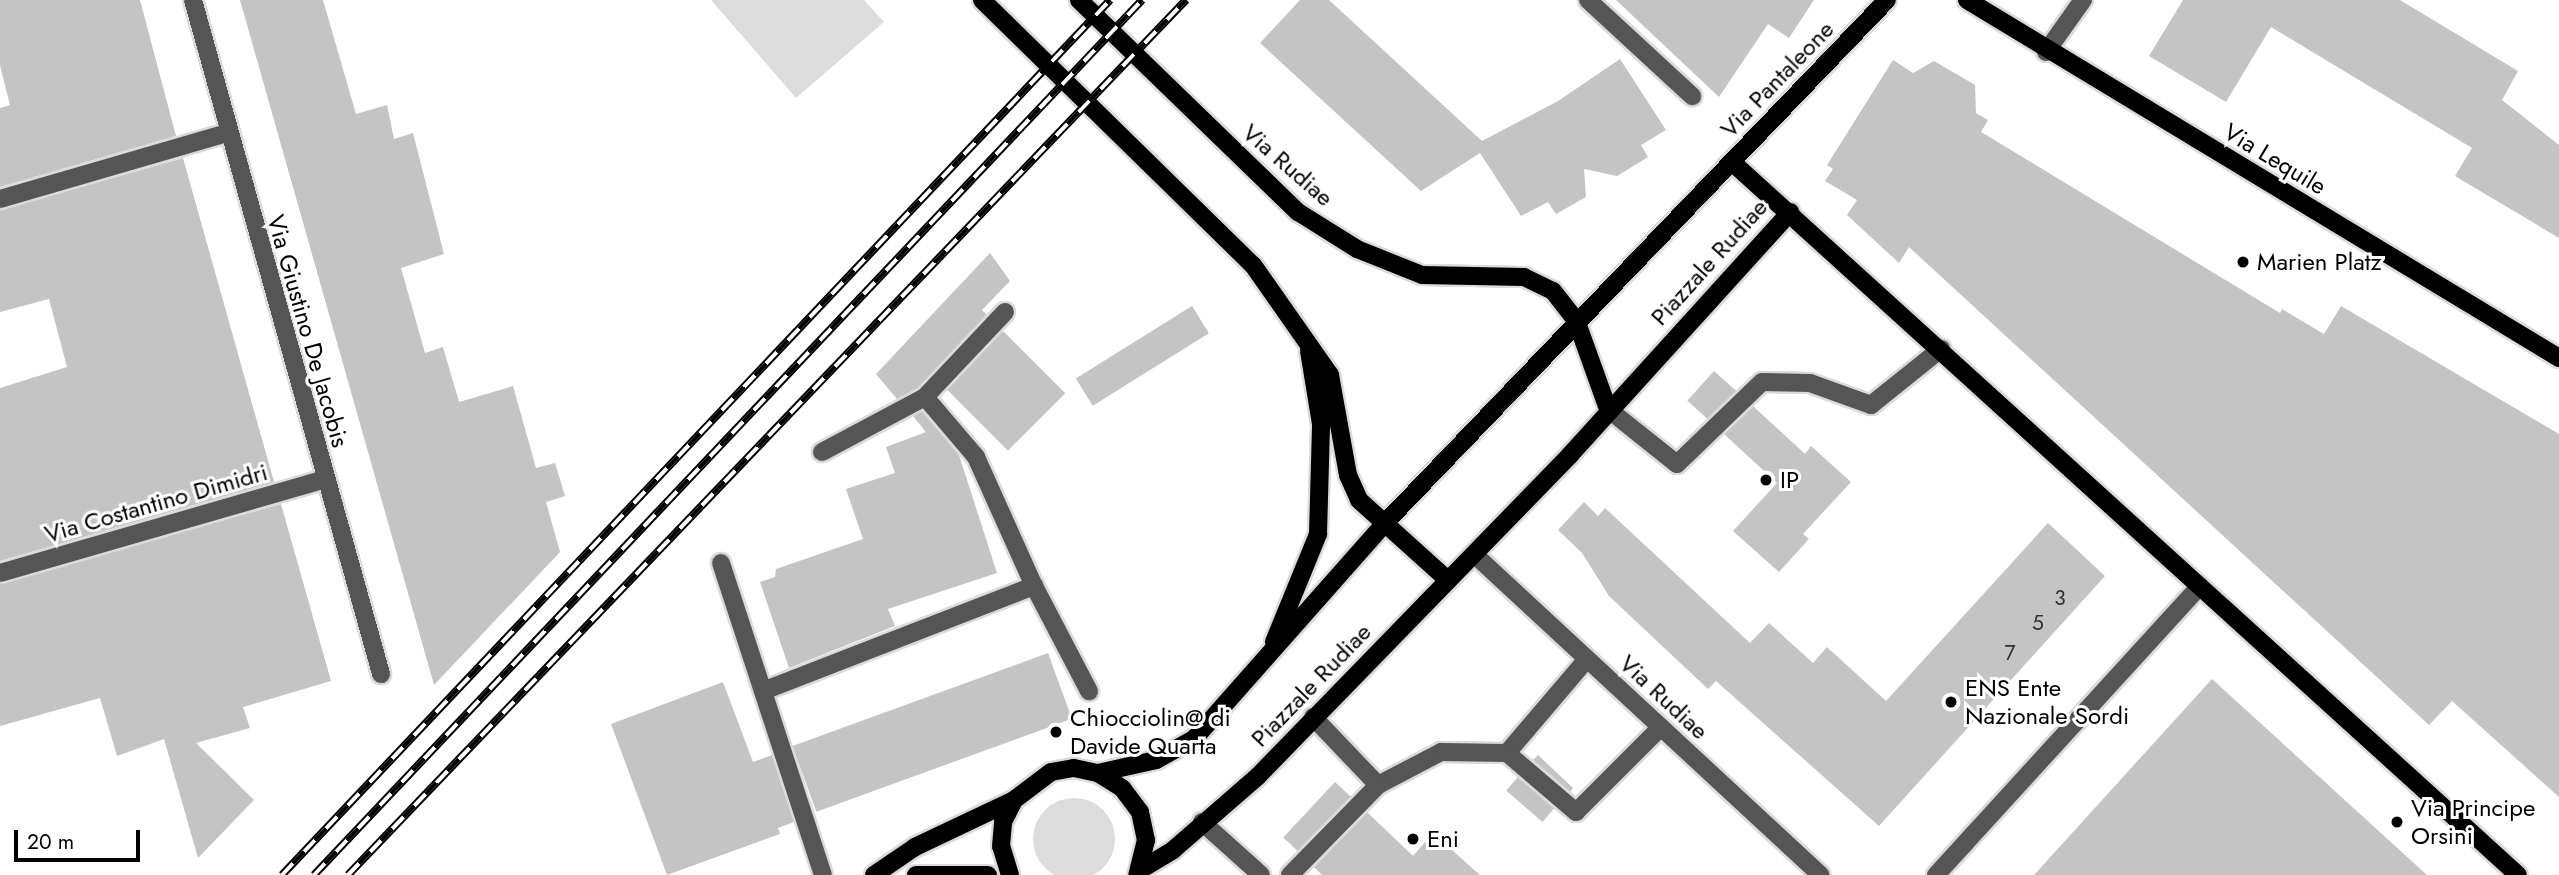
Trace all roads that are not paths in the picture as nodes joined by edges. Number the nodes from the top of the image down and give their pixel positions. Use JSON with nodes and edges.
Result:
{"nodes":[{"id":1,"x":192,"y":0,"type":"edge"},
{"id":2,"x":982,"y":0,"type":"edge"},
{"id":3,"x":1079,"y":0,"type":"edge"},
{"id":4,"x":1588,"y":0,"type":"edge"},
{"id":5,"x":1887,"y":0,"type":"edge"},
{"id":6,"x":1966,"y":0,"type":"edge"},
{"id":7,"x":2084,"y":0,"type":"edge"},
{"id":8,"x":2046,"y":51,"type":"junction"},
{"id":9,"x":1692,"y":96,"type":"dead end"},
{"id":10,"x":227,"y":133,"type":"junction"},
{"id":11,"x":1732,"y":162,"type":"junction"},
{"id":12,"x":0,"y":199,"type":"edge"},
{"id":13,"x":1790,"y":212,"type":"junction"},
{"id":14,"x":1005,"y":313,"type":"dead end"},
{"id":15,"x":1576,"y":320,"type":"junction"},
{"id":16,"x":1307,"y":341,"type":"junction"},
{"id":17,"x":1941,"y":349,"type":"junction"},
{"id":18,"x":2559,"y":358,"type":"edge"},
{"id":19,"x":925,"y":397,"type":"junction"},
{"id":20,"x":1608,"y":409,"type":"junction"},
{"id":21,"x":822,"y":452,"type":"dead end"},
{"id":22,"x":325,"y":479,"type":"junction"},
{"id":23,"x":1384,"y":524,"type":"junction"},
{"id":24,"x":1475,"y":555,"type":"junction"},
{"id":25,"x":721,"y":563,"type":"dead end"},
{"id":26,"x":0,"y":573,"type":"edge"},
{"id":27,"x":1448,"y":580,"type":"junction"},
{"id":28,"x":1034,"y":586,"type":"junction"},
{"id":29,"x":2200,"y":586,"type":"junction"},
{"id":30,"x":1587,"y":659,"type":"junction"},
{"id":31,"x":1262,"y":667,"type":"junction"},
{"id":32,"x":381,"y":674,"type":"dead end"},
{"id":33,"x":763,"y":691,"type":"junction"},
{"id":34,"x":1089,"y":691,"type":"dead end"},
{"id":35,"x":1313,"y":717,"type":"junction"},
{"id":36,"x":1661,"y":727,"type":"junction"},
{"id":37,"x":1507,"y":753,"type":"junction"},
{"id":38,"x":1098,"y":773,"type":"junction"},
{"id":39,"x":1378,"y":785,"type":"junction"},
{"id":40,"x":1014,"y":800,"type":"junction"},
{"id":41,"x":1202,"y":822,"type":"junction"},
{"id":42,"x":1138,"y":872,"type":"edge"},
{"id":43,"x":823,"y":875,"type":"edge"},
{"id":44,"x":874,"y":875,"type":"edge"},
{"id":45,"x":916,"y":875,"type":"edge"},
{"id":46,"x":988,"y":875,"type":"edge"},
{"id":47,"x":1010,"y":875,"type":"edge"},
{"id":48,"x":1261,"y":875,"type":"edge"},
{"id":49,"x":1290,"y":875,"type":"edge"},
{"id":50,"x":1821,"y":875,"type":"edge"},
{"id":51,"x":1937,"y":875,"type":"edge"},
{"id":52,"x":2518,"y":875,"type":"edge"}],
"edges":[{"from":1,"to":10,"type":"street","name":"Via Giustino De Jacobis"},
{"from":2,"to":16,"type":"main road"},
{"from":3,"to":15,"type":"main road","name":"Via Rudiae"},
{"from":4,"to":9,"type":"street"},
{"from":5,"to":11,"type":"main road","name":"Via Pantaleone"},
{"from":6,"to":8,"type":"main road","name":"Via Lequile"},
{"from":7,"to":8,"type":"street"},
{"from":8,"to":18,"type":"main road","name":"Via Lequile"},
{"from":10,"to":12,"type":"street"},
{"from":10,"to":22,"type":"street","name":"Via Giustino De Jacobis"},
{"from":11,"to":13,"type":"main road","name":"Piazzale Rudiae"},
{"from":11,"to":15,"type":"main road","name":"Piazzale Rudiae"},
{"from":13,"to":17,"type":"main road"},
{"from":13,"to":20,"type":"main road","name":"Piazzale Rudiae"},
{"from":14,"to":19,"type":"street"},
{"from":15,"to":20,"type":"main road"},
{"from":15,"to":23,"type":"main road","name":"Piazzale Rudiae"},
{"from":16,"to":23,"type":"main road"},
{"from":16,"to":31,"type":"main road"},
{"from":17,"to":20,"type":"street"},
{"from":17,"to":29,"type":"main road"},
{"from":19,"to":21,"type":"street"},
{"from":19,"to":28,"type":"street"},
{"from":20,"to":24,"type":"main road","name":"Piazzale Rudiae"},
{"from":22,"to":26,"type":"street","name":"Via Costantino Dimidri"},
{"from":22,"to":32,"type":"street","name":"Via Giustino De Jacobis"},
{"from":23,"to":27,"type":"main road"},
{"from":23,"to":31,"type":"main road","name":"Piazzale Rudiae"},
{"from":24,"to":27,"type":"main road","name":"Piazzale Rudiae"},
{"from":24,"to":30,"type":"street","name":"Via Rudiae"},
{"from":25,"to":33,"type":"street"},
{"from":27,"to":35,"type":"main road","name":"Piazzale Rudiae"},
{"from":28,"to":33,"type":"street"},
{"from":28,"to":34,"type":"street"},
{"from":29,"to":51,"type":"street"},
{"from":29,"to":52,"type":"main road"},
{"from":30,"to":36,"type":"street","name":"Via Rudiae"},
{"from":30,"to":37,"type":"street"},
{"from":31,"to":38,"type":"main road","name":"Piazzale Rudiae"},
{"from":33,"to":43,"type":"street"},
{"from":35,"to":39,"type":"street"},
{"from":35,"to":41,"type":"main road","name":"Piazzale Rudiae"},
{"from":36,"to":37,"type":"street"},
{"from":36,"to":50,"type":"street","name":"Via Rudiae"},
{"from":37,"to":39,"type":"street"},
{"from":38,"to":40,"type":"main road","name":"Piazzale Rudiae"},
{"from":38,"to":42,"type":"main road","name":"Piazzale Rudiae"},
{"from":39,"to":49,"type":"street"},
{"from":40,"to":44,"type":"main road","name":"Piazzale Rudiae"},
{"from":40,"to":47,"type":"main road"},
{"from":41,"to":42,"type":"main road","name":"Piazzale Rudiae"},
{"from":41,"to":48,"type":"street"},
{"from":45,"to":46,"type":"main road"}]}
